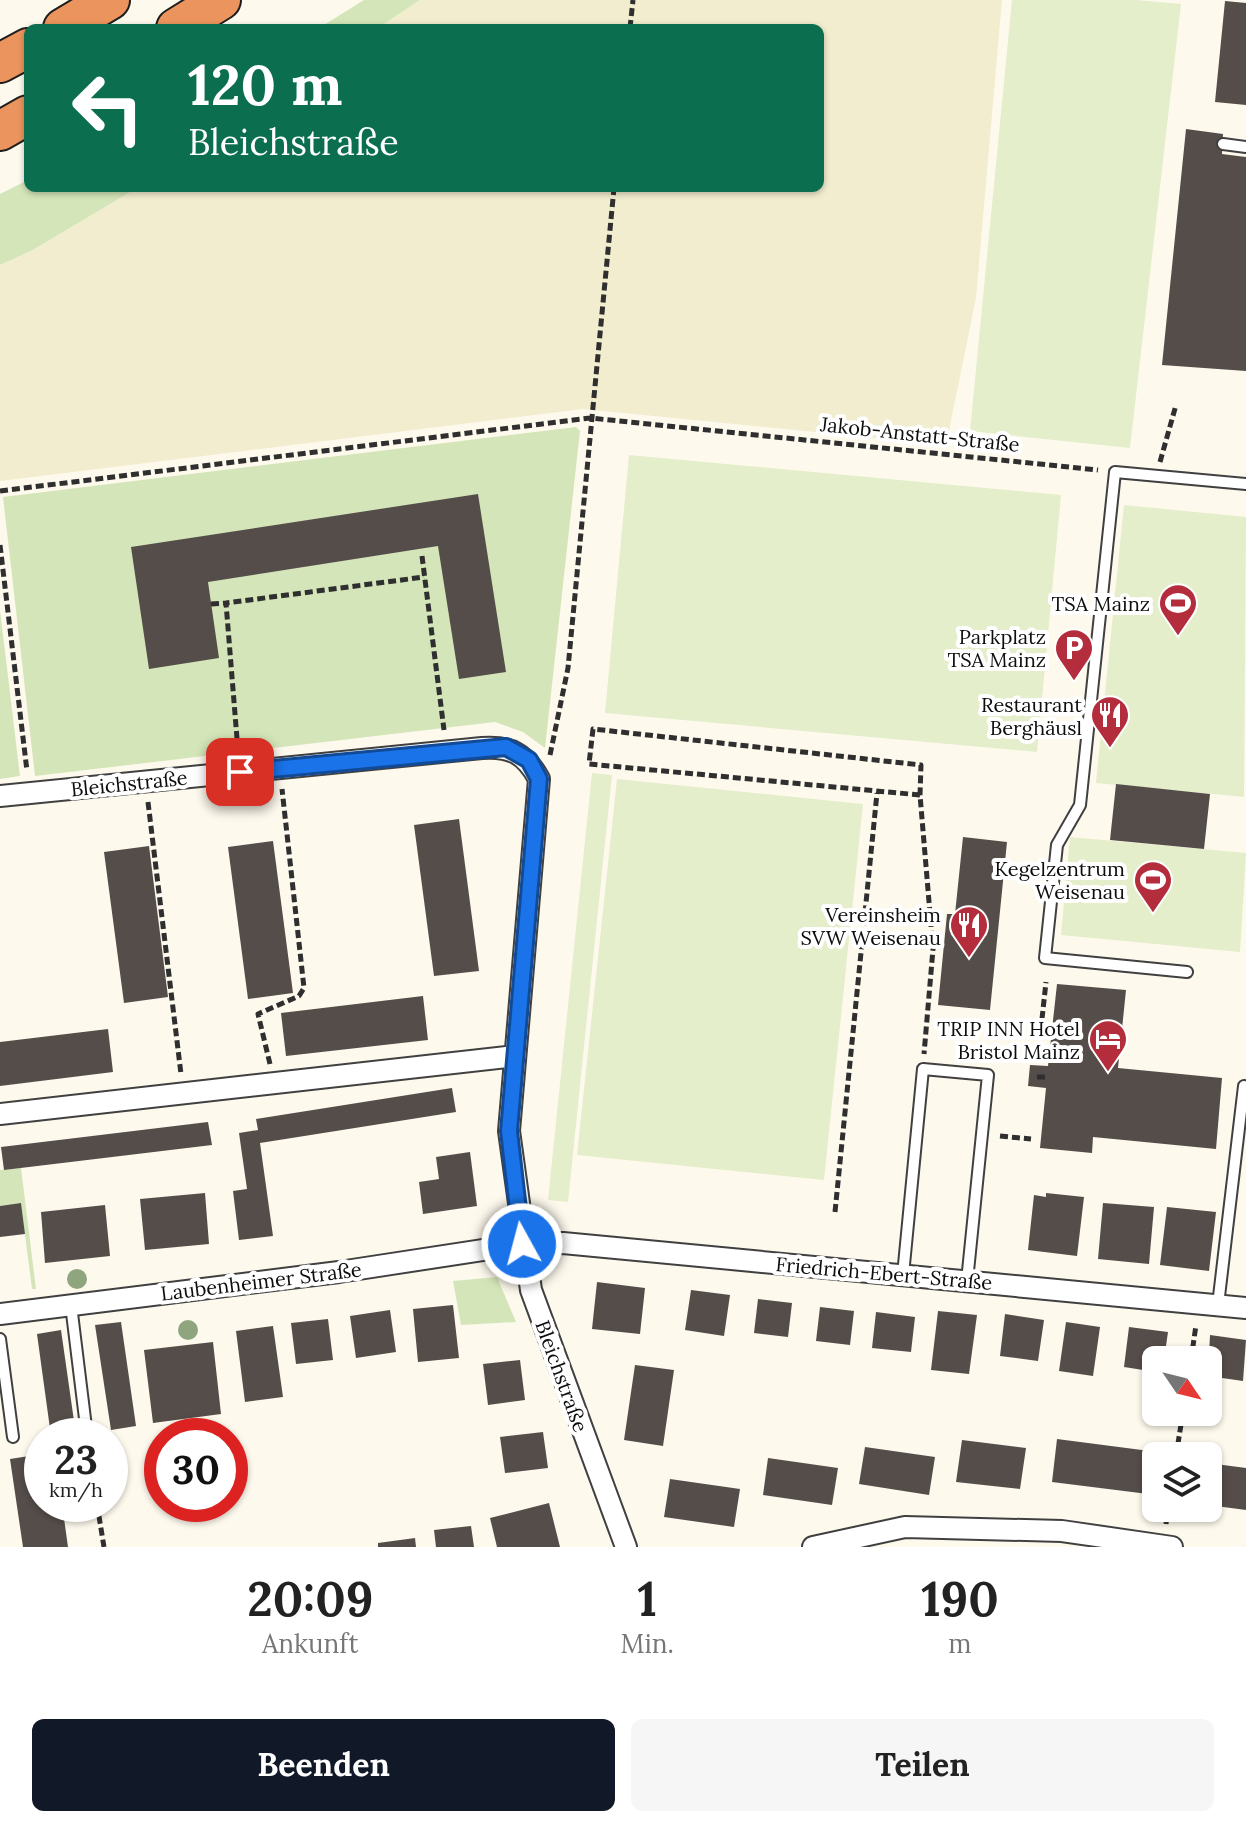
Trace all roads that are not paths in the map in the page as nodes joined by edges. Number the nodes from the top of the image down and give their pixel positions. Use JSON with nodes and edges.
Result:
{"nodes":[{"id":1,"x":110,"y":0,"type":"edge"},
{"id":2,"x":221,"y":0,"type":"edge"},
{"id":3,"x":70,"y":24,"type":"edge"},
{"id":4,"x":182,"y":24,"type":"edge"},
{"id":5,"x":24,"y":50,"type":"edge"},
{"id":6,"x":0,"y":63,"type":"edge"},
{"id":7,"x":24,"y":117,"type":"edge"},
{"id":8,"x":0,"y":131,"type":"edge"},
{"id":9,"x":1223,"y":144,"type":"dead end"},
{"id":10,"x":1246,"y":147,"type":"edge"},
{"id":11,"x":1246,"y":484,"type":"edge"},
{"id":12,"x":0,"y":796,"type":"edge"},
{"id":13,"x":1187,"y":972,"type":"dead end"},
{"id":14,"x":515,"y":1056,"type":"junction"},
{"id":15,"x":1244,"y":1086,"type":"dead end"},
{"id":16,"x":0,"y":1114,"type":"edge"},
{"id":17,"x":522,"y":1244,"type":"junction"},
{"id":18,"x":903,"y":1275,"type":"junction"},
{"id":19,"x":967,"y":1281,"type":"junction"},
{"id":20,"x":71,"y":1305,"type":"junction"},
{"id":21,"x":1209,"y":1305,"type":"junction"},
{"id":22,"x":1246,"y":1308,"type":"edge"},
{"id":23,"x":0,"y":1314,"type":"edge"},
{"id":24,"x":0,"y":1339,"type":"edge"},
{"id":25,"x":85,"y":1418,"type":"edge"},
{"id":26,"x":13,"y":1437,"type":"dead end"},
{"id":27,"x":626,"y":1547,"type":"edge"},
{"id":28,"x":813,"y":1547,"type":"edge"},
{"id":29,"x":1172,"y":1547,"type":"edge"}],
"edges":[{"from":1,"to":3,"type":"highway"},
{"from":2,"to":4,"type":"highway"},
{"from":5,"to":6,"type":"highway"},
{"from":7,"to":8,"type":"highway"},
{"from":9,"to":10,"type":"lane"},
{"from":11,"to":13,"type":"lane"},
{"from":12,"to":14,"type":"street","name":"Bleichstraße"},
{"from":14,"to":16,"type":"street"},
{"from":14,"to":17,"type":"street","name":"Bleichstraße"},
{"from":15,"to":21,"type":"lane"},
{"from":17,"to":18,"type":"street","name":"Friedrich-Ebert-Straße"},
{"from":17,"to":20,"type":"street","name":"Laubenheimer Straße"},
{"from":17,"to":27,"type":"street","name":"Bleichstraße"},
{"from":18,"to":19,"type":"street","name":"Friedrich-Ebert-Straße"},
{"from":18,"to":19,"type":"lane"},
{"from":19,"to":21,"type":"street","name":"Friedrich-Ebert-Straße"},
{"from":20,"to":23,"type":"street","name":"Laubenheimer Straße"},
{"from":20,"to":25,"type":"lane"},
{"from":21,"to":22,"type":"street","name":"Friedrich-Ebert-Straße"},
{"from":24,"to":26,"type":"lane"},
{"from":28,"to":29,"type":"street"}]}
